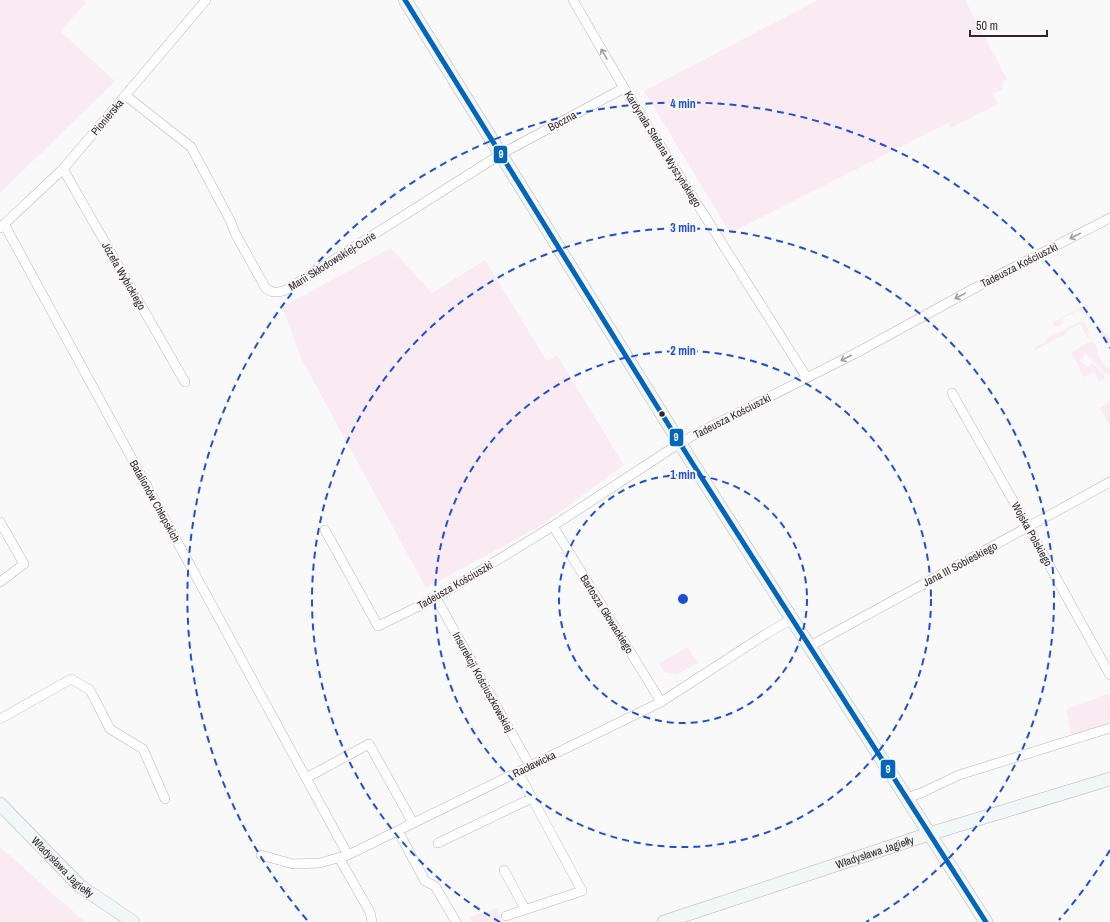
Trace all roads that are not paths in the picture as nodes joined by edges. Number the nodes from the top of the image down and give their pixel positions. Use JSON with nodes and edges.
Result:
{"nodes":[{"id":1,"x":206,"y":0,"type":"edge"},
{"id":2,"x":405,"y":0,"type":"edge"},
{"id":3,"x":573,"y":0,"type":"edge"},
{"id":4,"x":624,"y":88,"type":"junction"},
{"id":5,"x":125,"y":95,"type":"junction"},
{"id":6,"x":501,"y":154,"type":"junction"},
{"id":7,"x":63,"y":169,"type":"junction"},
{"id":8,"x":1110,"y":218,"type":"edge"},
{"id":9,"x":2,"y":226,"type":"edge"},
{"id":10,"x":807,"y":378,"type":"junction"},
{"id":11,"x":185,"y":382,"type":"dead end"},
{"id":12,"x":952,"y":394,"type":"dead end"},
{"id":13,"x":680,"y":443,"type":"junction"},
{"id":14,"x":1110,"y":482,"type":"edge"},
{"id":15,"x":0,"y":522,"type":"edge"},
{"id":16,"x":553,"y":526,"type":"junction"},
{"id":17,"x":1028,"y":527,"type":"junction"},
{"id":18,"x":325,"y":530,"type":"dead end"},
{"id":19,"x":0,"y":582,"type":"edge"},
{"id":20,"x":436,"y":598,"type":"junction"},
{"id":21,"x":792,"y":619,"type":"junction"},
{"id":22,"x":810,"y":646,"type":"junction"},
{"id":23,"x":1110,"y":675,"type":"edge"},
{"id":24,"x":661,"y":702,"type":"junction"},
{"id":25,"x":0,"y":719,"type":"edge"},
{"id":26,"x":1110,"y":728,"type":"edge"},
{"id":27,"x":530,"y":766,"type":"junction"},
{"id":28,"x":518,"y":772,"type":"junction"},
{"id":29,"x":306,"y":778,"type":"junction"},
{"id":30,"x":1110,"y":779,"type":"edge"},
{"id":31,"x":532,"y":798,"type":"junction"},
{"id":32,"x":907,"y":798,"type":"junction"},
{"id":33,"x":165,"y":799,"type":"dead end"},
{"id":34,"x":0,"y":804,"type":"edge"},
{"id":35,"x":413,"y":823,"type":"junction"},
{"id":36,"x":398,"y":831,"type":"junction"},
{"id":37,"x":929,"y":834,"type":"junction"},
{"id":38,"x":438,"y":843,"type":"dead end"},
{"id":39,"x":260,"y":855,"type":"dead end"},
{"id":40,"x":343,"y":857,"type":"junction"},
{"id":41,"x":504,"y":870,"type":"dead end"},
{"id":42,"x":525,"y":910,"type":"junction"},
{"id":43,"x":506,"y":916,"type":"dead end"},
{"id":44,"x":133,"y":922,"type":"edge"},
{"id":45,"x":372,"y":922,"type":"edge"},
{"id":46,"x":456,"y":922,"type":"edge"},
{"id":47,"x":664,"y":922,"type":"edge"},
{"id":48,"x":986,"y":922,"type":"edge"}],
"edges":[{"from":1,"to":5,"type":"street","name":"Pionierska"},
{"from":2,"to":6,"type":"street"},
{"from":4,"to":3,"type":"street","name":"Kardynała Stefana Wyszyńskiego","one_way":true},
{"from":4,"to":6,"type":"street","name":"Boczna"},
{"from":4,"to":10,"type":"street","name":"Kardynała Stefana Wyszyńskiego"},
{"from":5,"to":6,"type":"street","name":"Marii Skłodowskiej-Curie"},
{"from":5,"to":7,"type":"street","name":"Pionierska"},
{"from":6,"to":13,"type":"street"},
{"from":7,"to":9,"type":"street","name":"Pionierska"},
{"from":7,"to":11,"type":"street","name":"Józefa Wybickiego"},
{"from":8,"to":10,"type":"street","name":"Tadeusza Kościuszki","one_way":true},
{"from":9,"to":29,"type":"street","name":"Batalionów Chłopskich"},
{"from":10,"to":13,"type":"street","name":"Tadeusza Kościuszki"},
{"from":12,"to":17,"type":"street","name":"Wojska Polskiego"},
{"from":13,"to":16,"type":"street","name":"Tadeusza Kościuszki"},
{"from":13,"to":21,"type":"street"},
{"from":14,"to":17,"type":"street","name":"Jana III Sobieskiego"},
{"from":15,"to":19,"type":"street"},
{"from":16,"to":20,"type":"street","name":"Tadeusza Kościuszki"},
{"from":16,"to":24,"type":"street","name":"Bartosza Głowackiego"},
{"from":17,"to":22,"type":"street","name":"Jana III Sobieskiego"},
{"from":17,"to":23,"type":"street","name":"Wojska Polskiego"},
{"from":18,"to":20,"type":"street","name":"Tadeusza Kościuszki"},
{"from":20,"to":27,"type":"street","name":"Insurekcji Kościuszkowskiej"},
{"from":21,"to":22,"type":"street"},
{"from":21,"to":24,"type":"street","name":"Racławicka"},
{"from":22,"to":32,"type":"street"},
{"from":24,"to":27,"type":"street","name":"Racławicka"},
{"from":25,"to":33,"type":"street"},
{"from":26,"to":32,"type":"street"},
{"from":27,"to":28,"type":"street","name":"Racławicka"},
{"from":28,"to":31,"type":"street"},
{"from":28,"to":35,"type":"street","name":"Racławicka"},
{"from":29,"to":35,"type":"street"},
{"from":29,"to":40,"type":"street","name":"Batalionów Chłopskich"},
{"from":30,"to":37,"type":"street","name":"Władysława Jagiełły"},
{"from":31,"to":38,"type":"street"},
{"from":31,"to":42,"type":"street"},
{"from":32,"to":37,"type":"street"},
{"from":34,"to":44,"type":"street","name":"Władysława Jagiełły"},
{"from":35,"to":36,"type":"street","name":"Racławicka"},
{"from":36,"to":40,"type":"street","name":"Racławicka"},
{"from":36,"to":46,"type":"street"},
{"from":37,"to":47,"type":"street","name":"Władysława Jagiełły"},
{"from":37,"to":48,"type":"street"},
{"from":39,"to":40,"type":"street","name":"Racławicka"},
{"from":40,"to":45,"type":"street","name":"Batalionów Chłopskich"},
{"from":41,"to":42,"type":"street"},
{"from":42,"to":43,"type":"street"}]}
